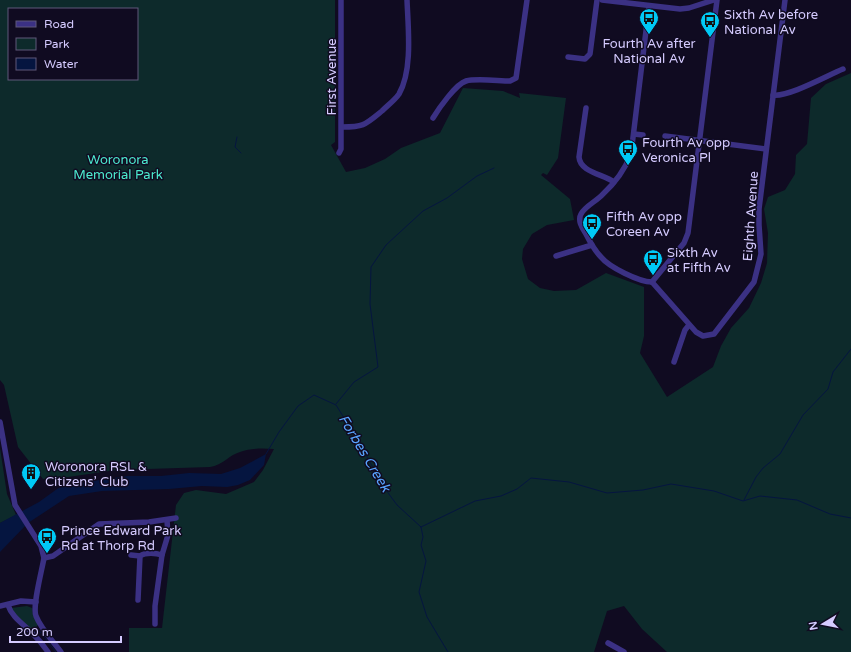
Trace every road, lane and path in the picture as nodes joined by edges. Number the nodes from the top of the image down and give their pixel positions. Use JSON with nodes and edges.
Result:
{"nodes":[{"id":1,"x":341,"y":0,"type":"edge"},
{"id":2,"x":407,"y":0,"type":"edge"},
{"id":3,"x":527,"y":0,"type":"edge"},
{"id":4,"x":597,"y":0,"type":"edge"},
{"id":5,"x":602,"y":0,"type":"edge"},
{"id":6,"x":714,"y":0,"type":"edge"},
{"id":7,"x":717,"y":0,"type":"edge"},
{"id":8,"x":785,"y":0,"type":"edge"},
{"id":9,"x":649,"y":6,"type":"junction"},
{"id":10,"x":568,"y":57,"type":"dead end"},
{"id":11,"x":843,"y":69,"type":"dead end"},
{"id":12,"x":773,"y":95,"type":"junction"},
{"id":13,"x":586,"y":108,"type":"dead end"},
{"id":14,"x":434,"y":118,"type":"dead end"},
{"id":15,"x":342,"y":127,"type":"junction"},
{"id":16,"x":634,"y":134,"type":"junction"},
{"id":17,"x":643,"y":135,"type":"dead end"},
{"id":18,"x":665,"y":136,"type":"dead end"},
{"id":19,"x":700,"y":141,"type":"junction"},
{"id":20,"x":766,"y":149,"type":"junction"},
{"id":21,"x":342,"y":150,"type":"dead end"},
{"id":22,"x":614,"y":182,"type":"junction"},
{"id":23,"x":592,"y":245,"type":"junction"},
{"id":24,"x":556,"y":256,"type":"dead end"},
{"id":25,"x":652,"y":282,"type":"junction"},
{"id":26,"x":688,"y":325,"type":"junction"},
{"id":27,"x":674,"y":362,"type":"dead end"},
{"id":28,"x":0,"y":422,"type":"edge"},
{"id":29,"x":176,"y":518,"type":"dead end"},
{"id":30,"x":167,"y":520,"type":"junction"},
{"id":31,"x":131,"y":555,"type":"dead end"},
{"id":32,"x":162,"y":555,"type":"junction"},
{"id":33,"x":140,"y":556,"type":"junction"},
{"id":34,"x":44,"y":558,"type":"junction"},
{"id":35,"x":132,"y":591,"type":"dead end"},
{"id":36,"x":139,"y":591,"type":"junction"},
{"id":37,"x":138,"y":600,"type":"dead end"},
{"id":38,"x":36,"y":602,"type":"junction"},
{"id":39,"x":8,"y":605,"type":"junction"},
{"id":40,"x":0,"y":606,"type":"edge"},
{"id":41,"x":155,"y":610,"type":"junction"},
{"id":42,"x":148,"y":611,"type":"dead end"},
{"id":43,"x":155,"y":624,"type":"dead end"},
{"id":44,"x":608,"y":643,"type":"dead end"},
{"id":45,"x":48,"y":652,"type":"edge"},
{"id":46,"x":61,"y":652,"type":"edge"},
{"id":47,"x":624,"y":652,"type":"edge"}],
"edges":[{"from":1,"to":15,"type":"street","name":"First Avenue"},
{"from":2,"to":15,"type":"street"},
{"from":3,"to":14,"type":"street"},
{"from":4,"to":10,"type":"street"},
{"from":5,"to":9,"type":"street"},
{"from":6,"to":9,"type":"street"},
{"from":7,"to":19,"type":"street"},
{"from":8,"to":12,"type":"street","name":"Eighth Avenue"},
{"from":9,"to":16,"type":"street"},
{"from":11,"to":12,"type":"street"},
{"from":12,"to":20,"type":"street","name":"Eighth Avenue"},
{"from":13,"to":22,"type":"street"},
{"from":15,"to":21,"type":"street","name":"First Avenue"},
{"from":16,"to":17,"type":"street"},
{"from":16,"to":22,"type":"street"},
{"from":18,"to":19,"type":"street"},
{"from":19,"to":20,"type":"street"},
{"from":19,"to":25,"type":"street"},
{"from":20,"to":26,"type":"street","name":"Eighth Avenue"},
{"from":22,"to":23,"type":"street"},
{"from":23,"to":24,"type":"street"},
{"from":23,"to":25,"type":"street"},
{"from":25,"to":26,"type":"street","name":"Eighth Avenue"},
{"from":26,"to":27,"type":"street"},
{"from":28,"to":34,"type":"street"},
{"from":29,"to":30,"type":"street"},
{"from":30,"to":32,"type":"street"},
{"from":30,"to":34,"type":"street"},
{"from":31,"to":33,"type":"street"},
{"from":32,"to":33,"type":"street"},
{"from":32,"to":41,"type":"street"},
{"from":33,"to":36,"type":"street"},
{"from":34,"to":38,"type":"street"},
{"from":35,"to":36,"type":"street"},
{"from":36,"to":37,"type":"street"},
{"from":38,"to":39,"type":"street"},
{"from":38,"to":46,"type":"street"},
{"from":39,"to":40,"type":"street"},
{"from":39,"to":45,"type":"street"},
{"from":41,"to":42,"type":"street"},
{"from":41,"to":43,"type":"street"},
{"from":44,"to":47,"type":"street"}]}
